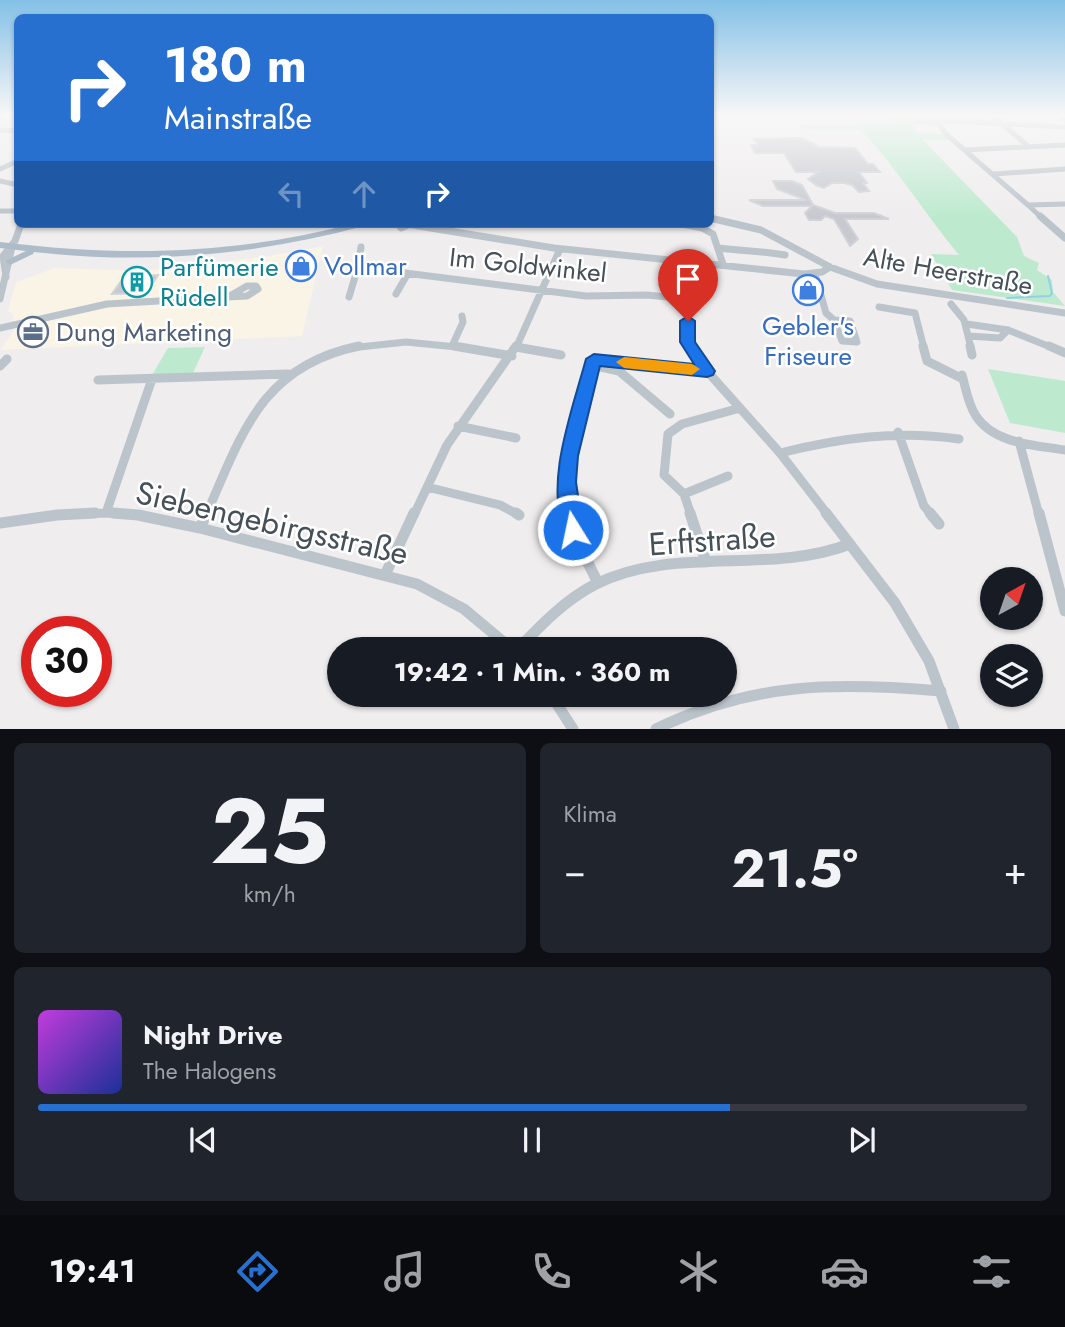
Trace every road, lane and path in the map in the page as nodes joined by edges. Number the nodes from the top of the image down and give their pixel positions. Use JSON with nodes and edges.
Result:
{"nodes":[{"id":1,"x":985,"y":149,"type":"edge"},
{"id":2,"x":964,"y":150,"type":"joint"},
{"id":3,"x":1065,"y":169,"type":"edge"},
{"id":4,"x":994,"y":174,"type":"junction"},
{"id":5,"x":1065,"y":204,"type":"edge"},
{"id":6,"x":1028,"y":205,"type":"junction"},
{"id":7,"x":714,"y":219,"type":"edge"},
{"id":8,"x":19,"y":228,"type":"edge"},
{"id":9,"x":335,"y":228,"type":"edge"},
{"id":10,"x":343,"y":228,"type":"edge"},
{"id":11,"x":429,"y":228,"type":"edge"},
{"id":12,"x":472,"y":228,"type":"edge"},
{"id":13,"x":704,"y":228,"type":"edge"},
{"id":14,"x":468,"y":235,"type":"junction"},
{"id":15,"x":303,"y":237,"type":"junction"},
{"id":16,"x":1065,"y":238,"type":"edge"},
{"id":17,"x":0,"y":245,"type":"edge"},
{"id":18,"x":12,"y":247,"type":"junction"},
{"id":19,"x":361,"y":247,"type":"dead end"},
{"id":20,"x":719,"y":248,"type":"junction"},
{"id":21,"x":560,"y":249,"type":"junction"},
{"id":22,"x":37,"y":250,"type":"junction"},
{"id":23,"x":785,"y":255,"type":"dead end"},
{"id":24,"x":4,"y":257,"type":"edge"},
{"id":25,"x":688,"y":260,"type":"junction"},
{"id":26,"x":723,"y":264,"type":"junction"},
{"id":27,"x":358,"y":267,"type":"junction"},
{"id":28,"x":830,"y":267,"type":"junction"},
{"id":29,"x":815,"y":274,"type":"junction"},
{"id":30,"x":407,"y":275,"type":"junction"},
{"id":31,"x":541,"y":290,"type":"junction"},
{"id":32,"x":396,"y":294,"type":"dead end"},
{"id":33,"x":228,"y":297,"type":"dead end"},
{"id":34,"x":349,"y":297,"type":"dead end"},
{"id":35,"x":0,"y":299,"type":"edge"},
{"id":36,"x":688,"y":299,"type":"junction"},
{"id":37,"x":951,"y":304,"type":"dead end"},
{"id":38,"x":879,"y":307,"type":"dead end"},
{"id":39,"x":1065,"y":313,"type":"edge"},
{"id":40,"x":462,"y":316,"type":"dead end"},
{"id":41,"x":834,"y":320,"type":"dead end"},
{"id":42,"x":967,"y":324,"type":"junction"},
{"id":43,"x":0,"y":328,"type":"edge"},
{"id":44,"x":1008,"y":330,"type":"junction"},
{"id":45,"x":968,"y":336,"type":"junction"},
{"id":46,"x":453,"y":344,"type":"junction"},
{"id":47,"x":514,"y":352,"type":"junction"},
{"id":48,"x":1065,"y":353,"type":"edge"},
{"id":49,"x":561,"y":355,"type":"dead end"},
{"id":50,"x":972,"y":355,"type":"dead end"},
{"id":51,"x":592,"y":365,"type":"junction"},
{"id":52,"x":707,"y":371,"type":"junction"},
{"id":53,"x":288,"y":374,"type":"junction"},
{"id":54,"x":152,"y":379,"type":"junction"},
{"id":55,"x":98,"y":380,"type":"dead end"},
{"id":56,"x":740,"y":408,"type":"junction"},
{"id":57,"x":670,"y":414,"type":"dead end"},
{"id":58,"x":458,"y":426,"type":"junction"},
{"id":59,"x":898,"y":432,"type":"junction"},
{"id":60,"x":516,"y":438,"type":"dead end"},
{"id":61,"x":958,"y":439,"type":"dead end"},
{"id":62,"x":1019,"y":441,"type":"junction"},
{"id":63,"x":1065,"y":450,"type":"edge"},
{"id":64,"x":780,"y":453,"type":"junction"},
{"id":65,"x":728,"y":476,"type":"dead end"},
{"id":66,"x":427,"y":487,"type":"junction"},
{"id":67,"x":684,"y":494,"type":"junction"},
{"id":68,"x":106,"y":513,"type":"junction"},
{"id":69,"x":519,"y":515,"type":"dead end"},
{"id":70,"x":0,"y":523,"type":"edge"},
{"id":71,"x":939,"y":524,"type":"dead end"},
{"id":72,"x":200,"y":528,"type":"junction"},
{"id":73,"x":850,"y":544,"type":"junction"},
{"id":74,"x":706,"y":562,"type":"junction"},
{"id":75,"x":385,"y":575,"type":"junction"},
{"id":76,"x":598,"y":583,"type":"junction"},
{"id":77,"x":1065,"y":611,"type":"edge"},
{"id":78,"x":498,"y":637,"type":"edge"},
{"id":79,"x":530,"y":637,"type":"edge"},
{"id":80,"x":941,"y":691,"type":"junction"},
{"id":81,"x":559,"y":707,"type":"edge"},
{"id":82,"x":573,"y":729,"type":"edge"},
{"id":83,"x":656,"y":729,"type":"edge"},
{"id":84,"x":954,"y":729,"type":"edge"}],
"edges":[{"from":1,"to":2,"type":"street"},
{"from":2,"to":4,"type":"street"},
{"from":3,"to":4,"type":"street"},
{"from":4,"to":6,"type":"street"},
{"from":5,"to":6,"type":"street"},
{"from":6,"to":16,"type":"street"},
{"from":7,"to":28,"type":"street","name":"Alte Heerstraße"},
{"from":8,"to":18,"type":"street"},
{"from":9,"to":15,"type":"main road"},
{"from":10,"to":15,"type":"main road"},
{"from":11,"to":14,"type":"street"},
{"from":12,"to":14,"type":"street"},
{"from":13,"to":20,"type":"street"},
{"from":14,"to":21,"type":"street"},
{"from":15,"to":22,"type":"main road"},
{"from":17,"to":18,"type":"main road"},
{"from":18,"to":22,"type":"main road"},
{"from":18,"to":24,"type":"street"},
{"from":19,"to":27,"type":"street"},
{"from":20,"to":23,"type":"street"},
{"from":20,"to":26,"type":"street"},
{"from":21,"to":25,"type":"street"},
{"from":21,"to":31,"type":"street"},
{"from":22,"to":24,"type":"main road"},
{"from":24,"to":35,"type":"street"},
{"from":25,"to":26,"type":"street"},
{"from":25,"to":36,"type":"street"},
{"from":26,"to":29,"type":"street"},
{"from":27,"to":30,"type":"street","name":"Im Goldwinkel"},
{"from":27,"to":34,"type":"street"},
{"from":28,"to":29,"type":"street"},
{"from":28,"to":39,"type":"street","name":"Alte Heerstraße"},
{"from":29,"to":41,"type":"street"},
{"from":30,"to":31,"type":"street","name":"Im Goldwinkel"},
{"from":30,"to":32,"type":"street"},
{"from":31,"to":36,"type":"street","name":"Im Goldwinkel"},
{"from":31,"to":47,"type":"street"},
{"from":33,"to":43,"type":"street"},
{"from":36,"to":52,"type":"street"},
{"from":37,"to":42,"type":"street"},
{"from":38,"to":62,"type":"street"},
{"from":40,"to":46,"type":"street"},
{"from":42,"to":44,"type":"street"},
{"from":42,"to":45,"type":"street"},
{"from":44,"to":45,"type":"street"},
{"from":44,"to":48,"type":"street"},
{"from":45,"to":50,"type":"street"},
{"from":46,"to":47,"type":"street"},
{"from":46,"to":53,"type":"street"},
{"from":47,"to":49,"type":"street"},
{"from":47,"to":58,"type":"street"},
{"from":51,"to":52,"type":"street"},
{"from":51,"to":57,"type":"street"},
{"from":51,"to":76,"type":"street"},
{"from":52,"to":56,"type":"street"},
{"from":53,"to":54,"type":"street"},
{"from":53,"to":72,"type":"street"},
{"from":54,"to":55,"type":"street"},
{"from":54,"to":68,"type":"street"},
{"from":56,"to":64,"type":"street"},
{"from":56,"to":67,"type":"street"},
{"from":58,"to":60,"type":"street"},
{"from":58,"to":66,"type":"street"},
{"from":59,"to":61,"type":"street"},
{"from":59,"to":64,"type":"street"},
{"from":59,"to":71,"type":"street"},
{"from":62,"to":63,"type":"street"},
{"from":62,"to":77,"type":"street"},
{"from":64,"to":73,"type":"street"},
{"from":65,"to":67,"type":"street"},
{"from":66,"to":69,"type":"street"},
{"from":66,"to":75,"type":"street"},
{"from":67,"to":74,"type":"street"},
{"from":68,"to":70,"type":"street","name":"Siebengebirgsstraße"},
{"from":68,"to":72,"type":"street","name":"Siebengebirgsstraße"},
{"from":72,"to":75,"type":"street","name":"Siebengebirgsstraße"},
{"from":73,"to":74,"type":"street","name":"Erftstraße"},
{"from":73,"to":80,"type":"street"},
{"from":74,"to":76,"type":"street","name":"Erftstraße"},
{"from":75,"to":78,"type":"street","name":"Siebengebirgsstraße"},
{"from":76,"to":79,"type":"street","name":"Erftstraße"},
{"from":80,"to":83,"type":"street"},
{"from":80,"to":84,"type":"street"},
{"from":81,"to":82,"type":"street"}]}
